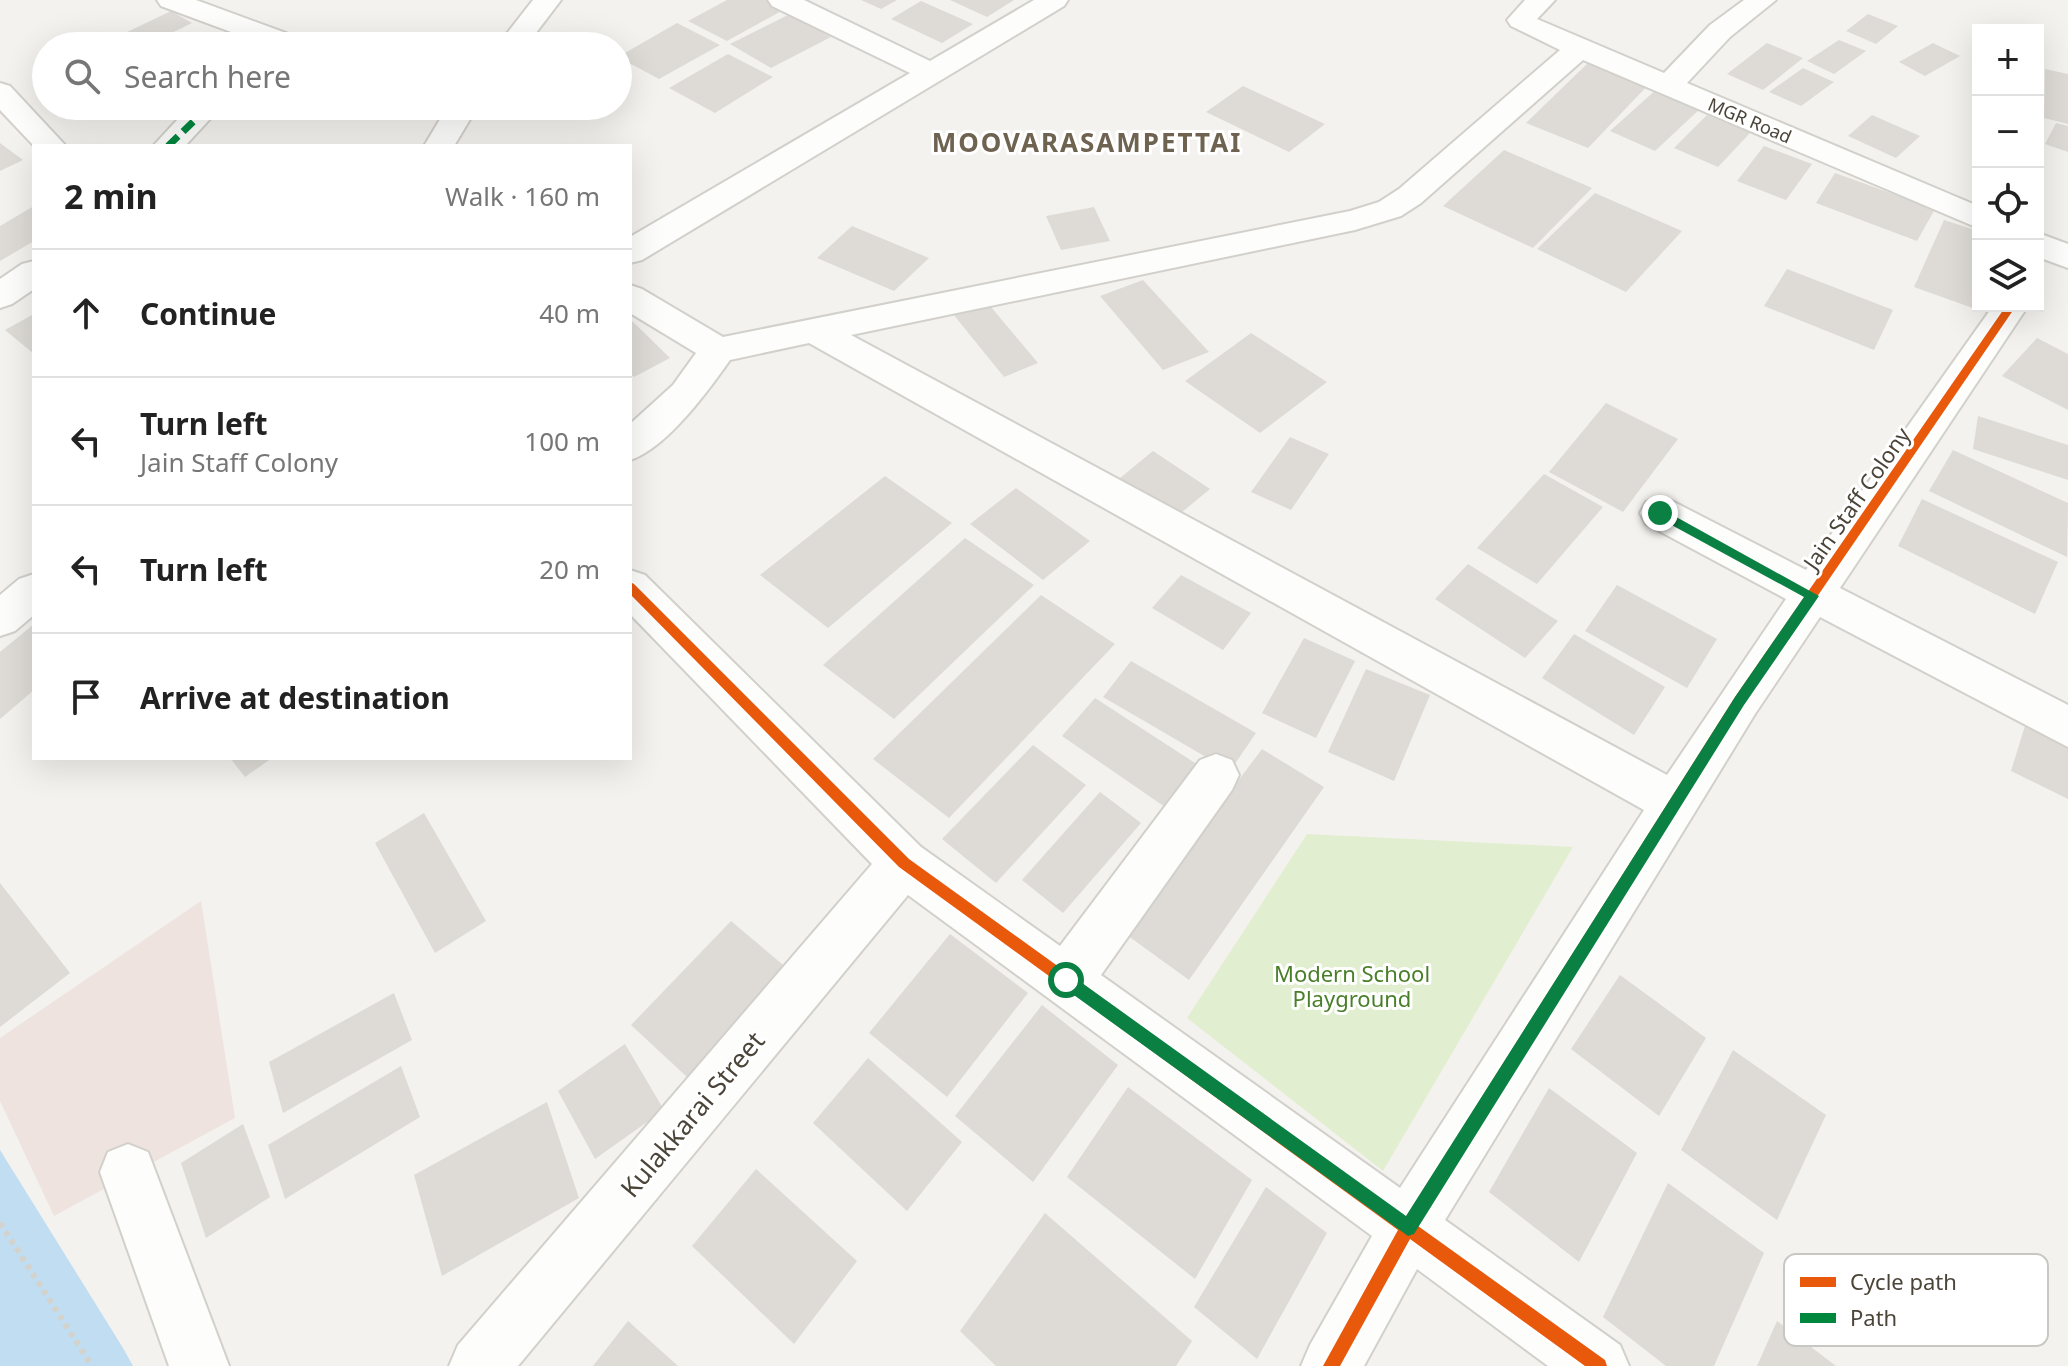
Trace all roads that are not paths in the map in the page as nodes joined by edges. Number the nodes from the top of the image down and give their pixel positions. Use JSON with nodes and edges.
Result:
{"nodes":[{"id":1,"x":171,"y":0,"type":"edge"},
{"id":2,"x":547,"y":0,"type":"edge"},
{"id":3,"x":782,"y":0,"type":"edge"},
{"id":4,"x":1054,"y":0,"type":"edge"},
{"id":5,"x":1762,"y":0,"type":"edge"},
{"id":6,"x":1532,"y":11,"type":"edge"},
{"id":7,"x":251,"y":32,"type":"edge"},
{"id":8,"x":522,"y":32,"type":"edge"},
{"id":9,"x":1581,"y":47,"type":"junction"},
{"id":10,"x":932,"y":73,"type":"junction"},
{"id":11,"x":1669,"y":85,"type":"junction"},
{"id":12,"x":0,"y":92,"type":"edge"},
{"id":13,"x":193,"y":120,"type":"edge"},
{"id":14,"x":453,"y":120,"type":"edge"},
{"id":15,"x":49,"y":144,"type":"edge"},
{"id":16,"x":170,"y":144,"type":"edge"},
{"id":17,"x":440,"y":144,"type":"edge"},
{"id":18,"x":1972,"y":215,"type":"edge"},
{"id":19,"x":632,"y":251,"type":"edge"},
{"id":20,"x":32,"y":273,"type":"edge"},
{"id":21,"x":0,"y":296,"type":"edge"},
{"id":22,"x":632,"y":298,"type":"edge"},
{"id":23,"x":2007,"y":312,"type":"edge"},
{"id":24,"x":813,"y":330,"type":"junction"},
{"id":25,"x":718,"y":350,"type":"junction"},
{"id":26,"x":632,"y":444,"type":"edge"},
{"id":27,"x":1660,"y":513,"type":"dead end"},
{"id":28,"x":632,"y":589,"type":"edge"},
{"id":29,"x":32,"y":593,"type":"edge"},
{"id":30,"x":1812,"y":596,"type":"junction"},
{"id":31,"x":0,"y":619,"type":"edge"},
{"id":32,"x":2068,"y":727,"type":"edge"},
{"id":33,"x":1216,"y":775,"type":"dead end"},
{"id":34,"x":1676,"y":804,"type":"junction"},
{"id":35,"x":904,"y":863,"type":"junction"},
{"id":36,"x":1066,"y":980,"type":"junction"},
{"id":37,"x":128,"y":1172,"type":"dead end"},
{"id":38,"x":1408,"y":1228,"type":"junction"},
{"id":39,"x":199,"y":1366,"type":"edge"},
{"id":40,"x":479,"y":1366,"type":"edge"},
{"id":41,"x":1331,"y":1366,"type":"edge"},
{"id":42,"x":1599,"y":1366,"type":"edge"}],
"edges":[{"from":1,"to":7,"type":"street"},
{"from":2,"to":8,"type":"street"},
{"from":3,"to":10,"type":"street"},
{"from":4,"to":10,"type":"street"},
{"from":5,"to":11,"type":"street"},
{"from":6,"to":9,"type":"street","name":"MGR Road"},
{"from":9,"to":11,"type":"street","name":"MGR Road"},
{"from":9,"to":24,"type":"street"},
{"from":10,"to":19,"type":"street"},
{"from":11,"to":18,"type":"street","name":"MGR Road"},
{"from":12,"to":15,"type":"street"},
{"from":13,"to":16,"type":"street"},
{"from":14,"to":17,"type":"street"},
{"from":20,"to":21,"type":"street"},
{"from":22,"to":25,"type":"street"},
{"from":23,"to":30,"type":"street","name":"Jain Staff Colony"},
{"from":24,"to":25,"type":"street"},
{"from":24,"to":34,"type":"street"},
{"from":25,"to":26,"type":"street"},
{"from":27,"to":30,"type":"street"},
{"from":28,"to":35,"type":"street"},
{"from":29,"to":31,"type":"street"},
{"from":30,"to":32,"type":"street"},
{"from":30,"to":34,"type":"street","name":"Jain Staff Colony"},
{"from":33,"to":36,"type":"street"},
{"from":34,"to":38,"type":"street","name":"Jain Staff Colony"},
{"from":35,"to":36,"type":"street"},
{"from":35,"to":40,"type":"street","name":"Kulakkarai Street"},
{"from":36,"to":38,"type":"street"},
{"from":37,"to":39,"type":"street"},
{"from":38,"to":41,"type":"street","name":"Jain Staff Colony"},
{"from":38,"to":42,"type":"street"}]}
